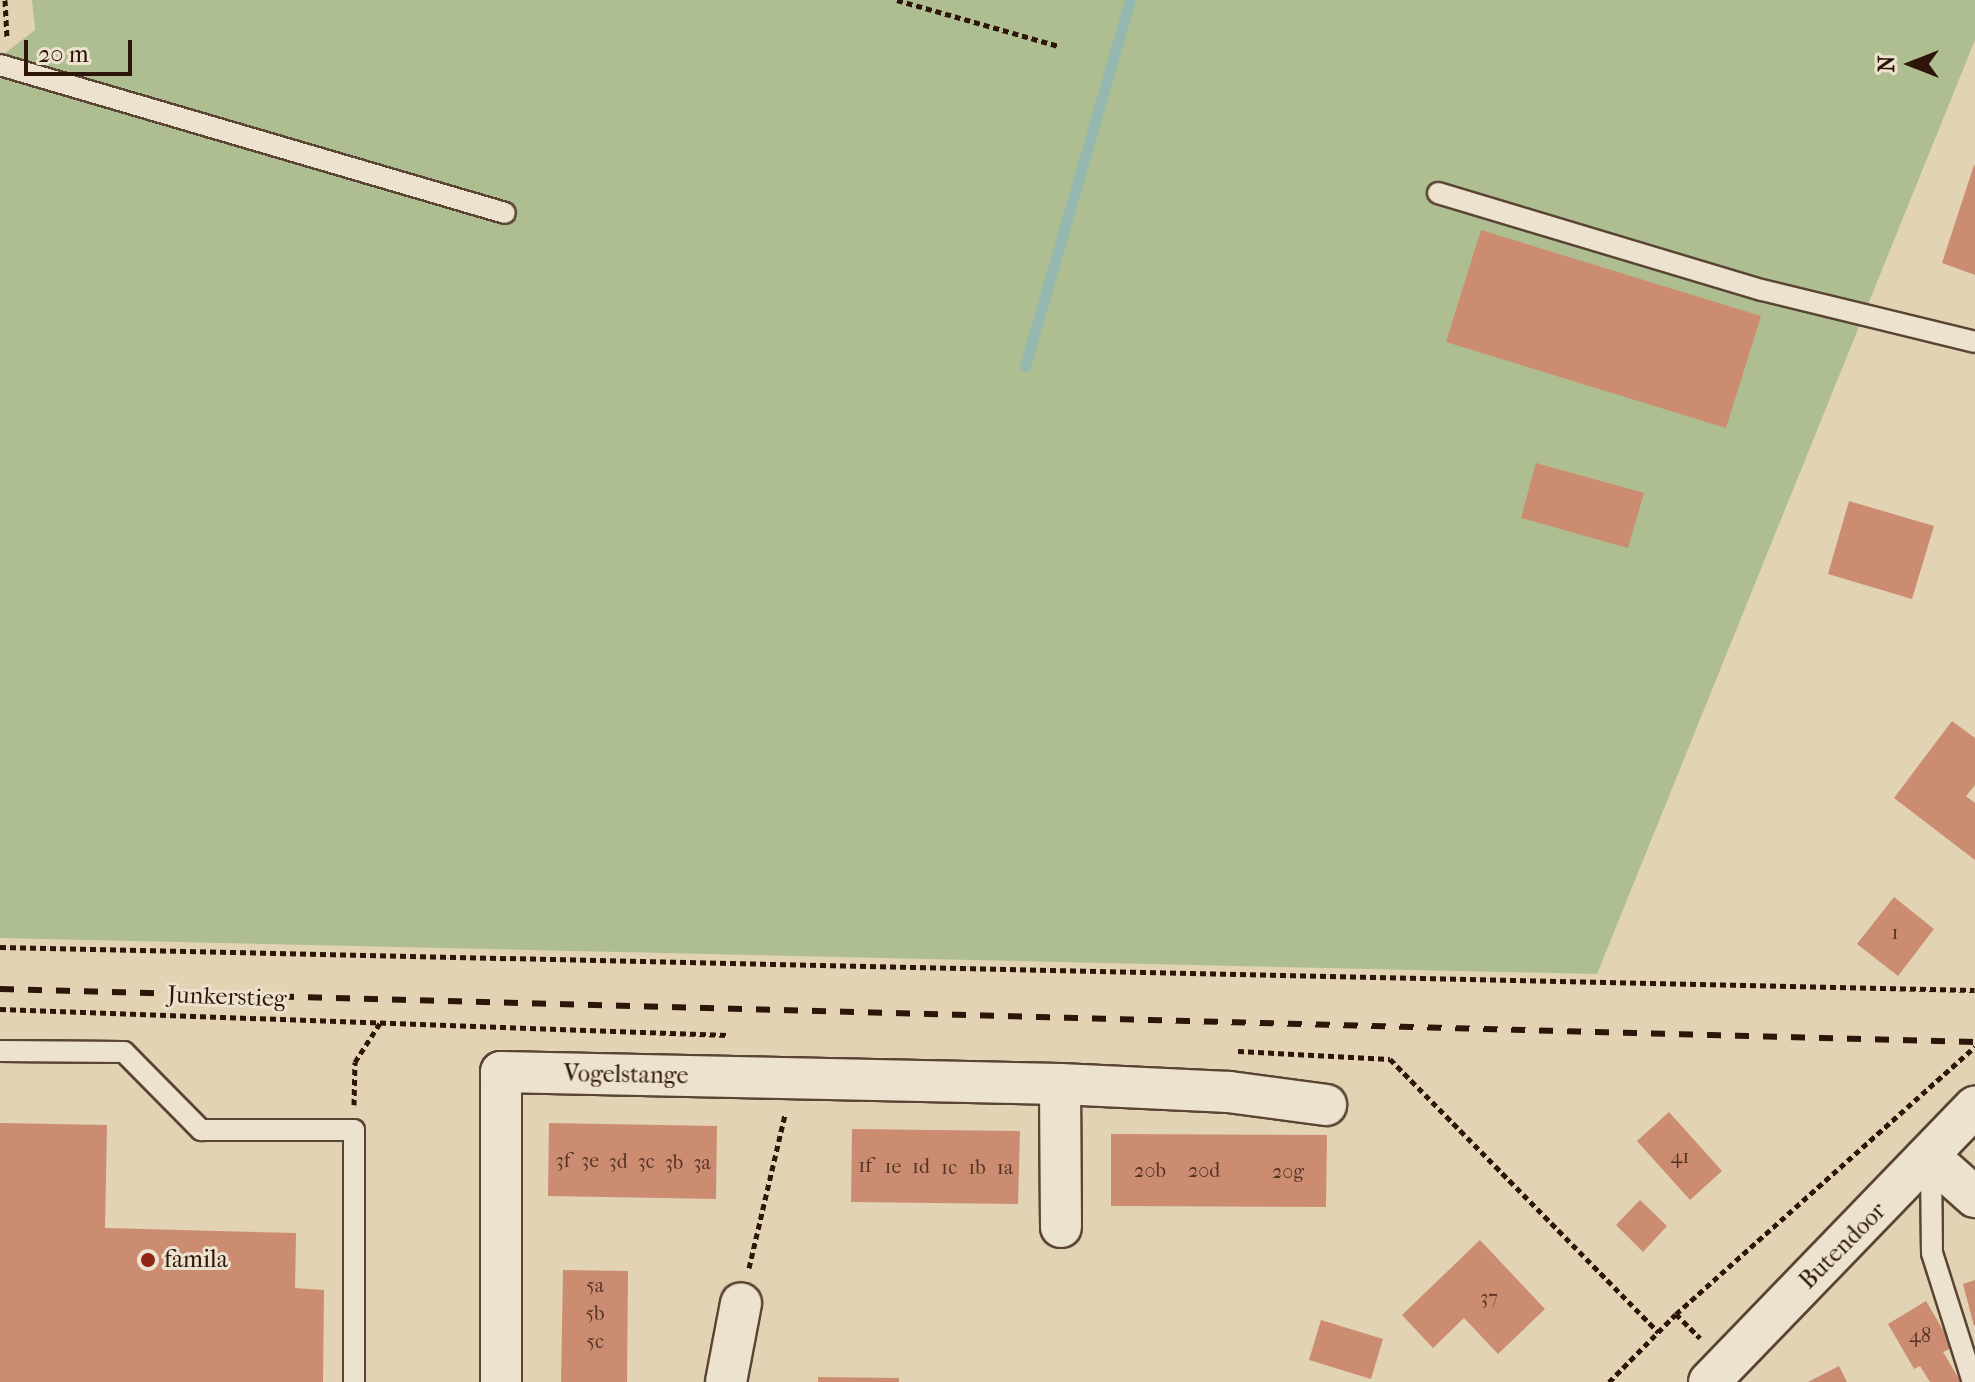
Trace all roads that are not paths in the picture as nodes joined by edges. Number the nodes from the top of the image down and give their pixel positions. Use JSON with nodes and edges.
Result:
{"nodes":[{"id":1,"x":0,"y":65,"type":"edge"},
{"id":2,"x":1438,"y":193,"type":"dead end"},
{"id":3,"x":505,"y":213,"type":"dead end"},
{"id":4,"x":1975,"y":342,"type":"edge"},
{"id":5,"x":0,"y":1051,"type":"edge"},
{"id":6,"x":1060,"y":1084,"type":"junction"},
{"id":7,"x":1326,"y":1105,"type":"dead end"},
{"id":8,"x":1975,"y":1107,"type":"edge"},
{"id":9,"x":1931,"y":1158,"type":"junction"},
{"id":10,"x":1975,"y":1197,"type":"edge"},
{"id":11,"x":1061,"y":1227,"type":"dead end"},
{"id":12,"x":741,"y":1303,"type":"road end"},
{"id":13,"x":354,"y":1382,"type":"edge"},
{"id":14,"x":501,"y":1382,"type":"edge"},
{"id":15,"x":726,"y":1382,"type":"edge"},
{"id":16,"x":1709,"y":1382,"type":"edge"},
{"id":17,"x":1973,"y":1382,"type":"edge"}],
"edges":[{"from":1,"to":3,"type":"lane"},
{"from":2,"to":4,"type":"lane"},
{"from":5,"to":13,"type":"lane"},
{"from":6,"to":7,"type":"street","name":"Vogelstange"},
{"from":6,"to":11,"type":"street"},
{"from":6,"to":14,"type":"street","name":"Vogelstange"},
{"from":8,"to":9,"type":"street","name":"Butendoor"},
{"from":9,"to":10,"type":"street"},
{"from":9,"to":16,"type":"street","name":"Butendoor"},
{"from":9,"to":17,"type":"lane"},
{"from":12,"to":15,"type":"street"}]}
